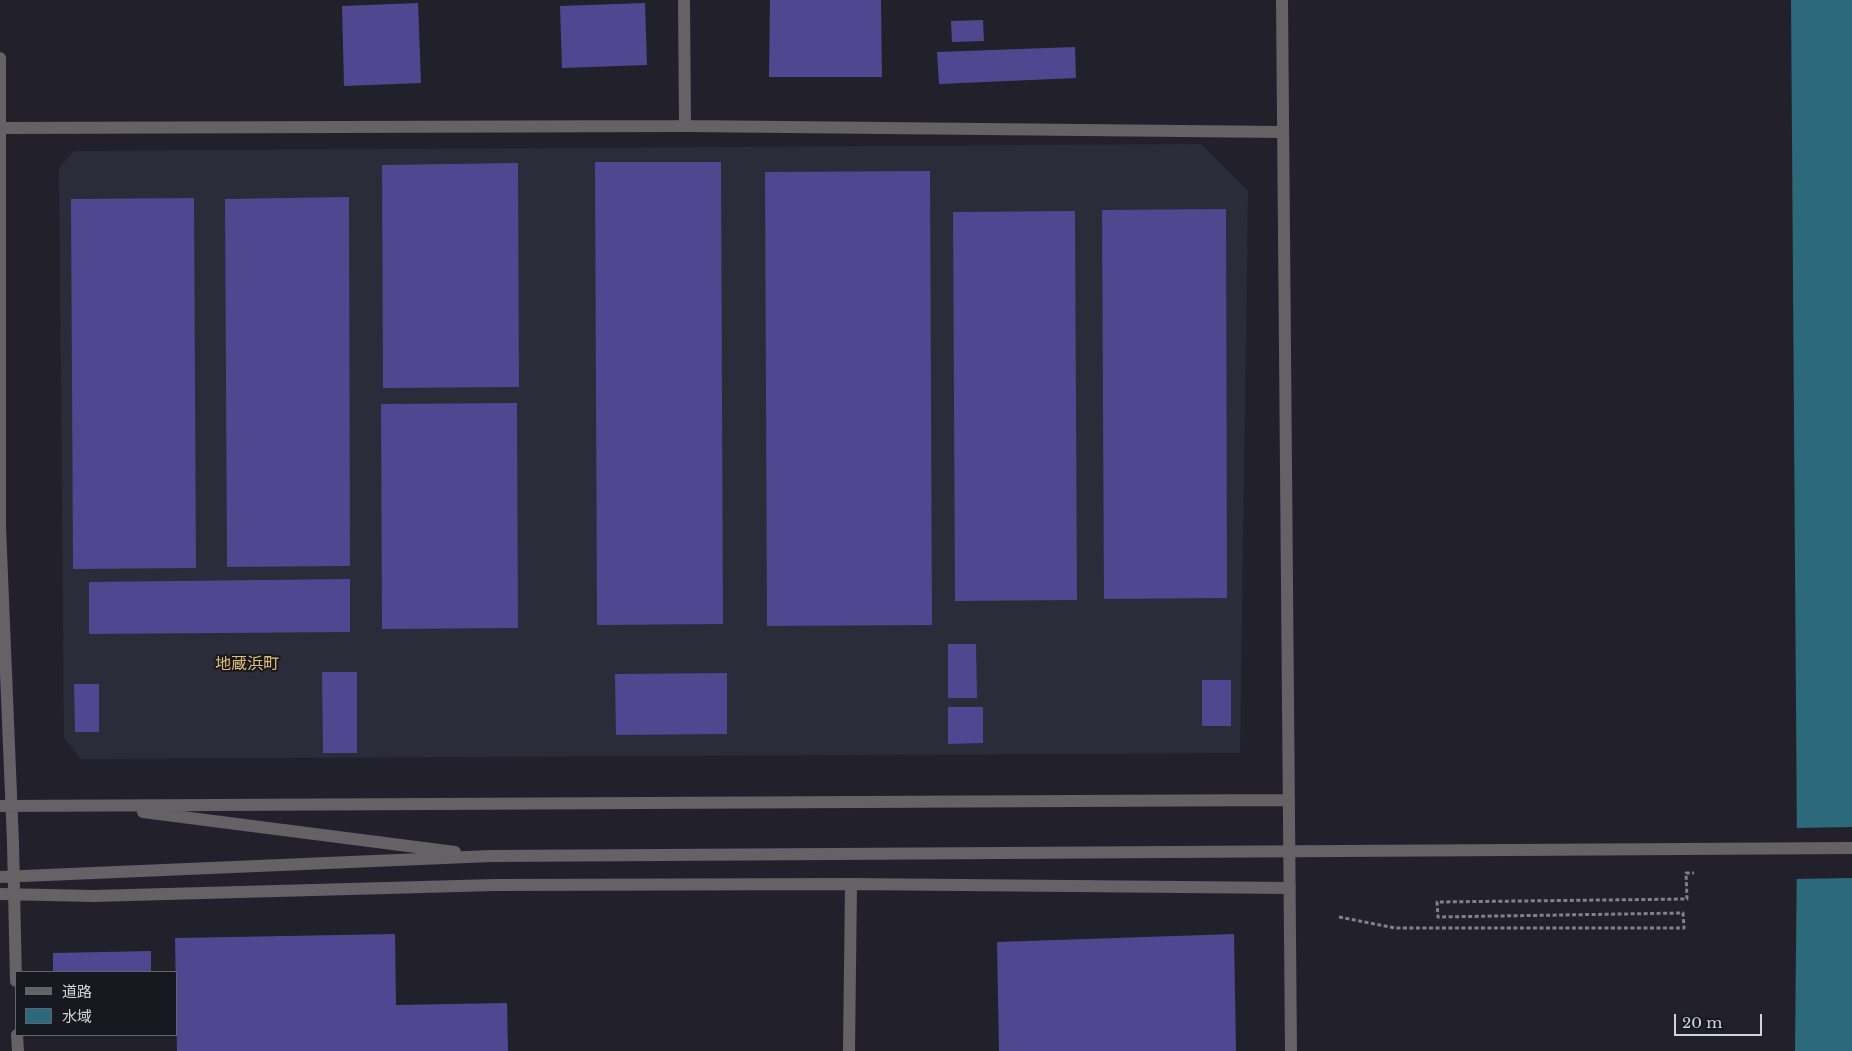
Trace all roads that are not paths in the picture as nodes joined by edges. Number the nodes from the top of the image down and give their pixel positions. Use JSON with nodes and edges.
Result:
{"nodes":[{"id":1,"x":684,"y":0,"type":"edge"},
{"id":2,"x":1282,"y":0,"type":"edge"},
{"id":3,"x":0,"y":58,"type":"edge"},
{"id":4,"x":685,"y":126,"type":"junction"},
{"id":5,"x":1,"y":128,"type":"edge"},
{"id":6,"x":1282,"y":132,"type":"junction"},
{"id":7,"x":1289,"y":800,"type":"junction"},
{"id":8,"x":6,"y":806,"type":"edge"},
{"id":9,"x":93,"y":806,"type":"junction"},
{"id":10,"x":1852,"y":848,"type":"edge"},
{"id":11,"x":491,"y":856,"type":"junction"},
{"id":12,"x":0,"y":877,"type":"edge"},
{"id":13,"x":14,"y":877,"type":"junction"},
{"id":14,"x":851,"y":884,"type":"junction"},
{"id":15,"x":1290,"y":888,"type":"junction"},
{"id":16,"x":0,"y":894,"type":"edge"},
{"id":17,"x":15,"y":895,"type":"junction"},
{"id":18,"x":16,"y":971,"type":"edge"},
{"id":19,"x":18,"y":1036,"type":"edge"},
{"id":20,"x":18,"y":1051,"type":"edge"},
{"id":21,"x":849,"y":1051,"type":"edge"},
{"id":22,"x":1291,"y":1051,"type":"edge"}],
"edges":[{"from":1,"to":4,"type":"street"},
{"from":2,"to":6,"type":"street"},
{"from":3,"to":5,"type":"street"},
{"from":4,"to":5,"type":"street"},
{"from":4,"to":6,"type":"street"},
{"from":5,"to":8,"type":"street"},
{"from":6,"to":7,"type":"street"},
{"from":7,"to":9,"type":"street"},
{"from":7,"to":15,"type":"street"},
{"from":8,"to":9,"type":"street"},
{"from":8,"to":13,"type":"street"},
{"from":9,"to":11,"type":"street"},
{"from":10,"to":11,"type":"street","bridge":true},
{"from":11,"to":13,"type":"street"},
{"from":12,"to":13,"type":"street"},
{"from":13,"to":17,"type":"street"},
{"from":14,"to":15,"type":"street"},
{"from":14,"to":17,"type":"street"},
{"from":14,"to":21,"type":"street"},
{"from":15,"to":22,"type":"street"},
{"from":16,"to":17,"type":"street"},
{"from":17,"to":18,"type":"street"},
{"from":19,"to":20,"type":"street"}]}
